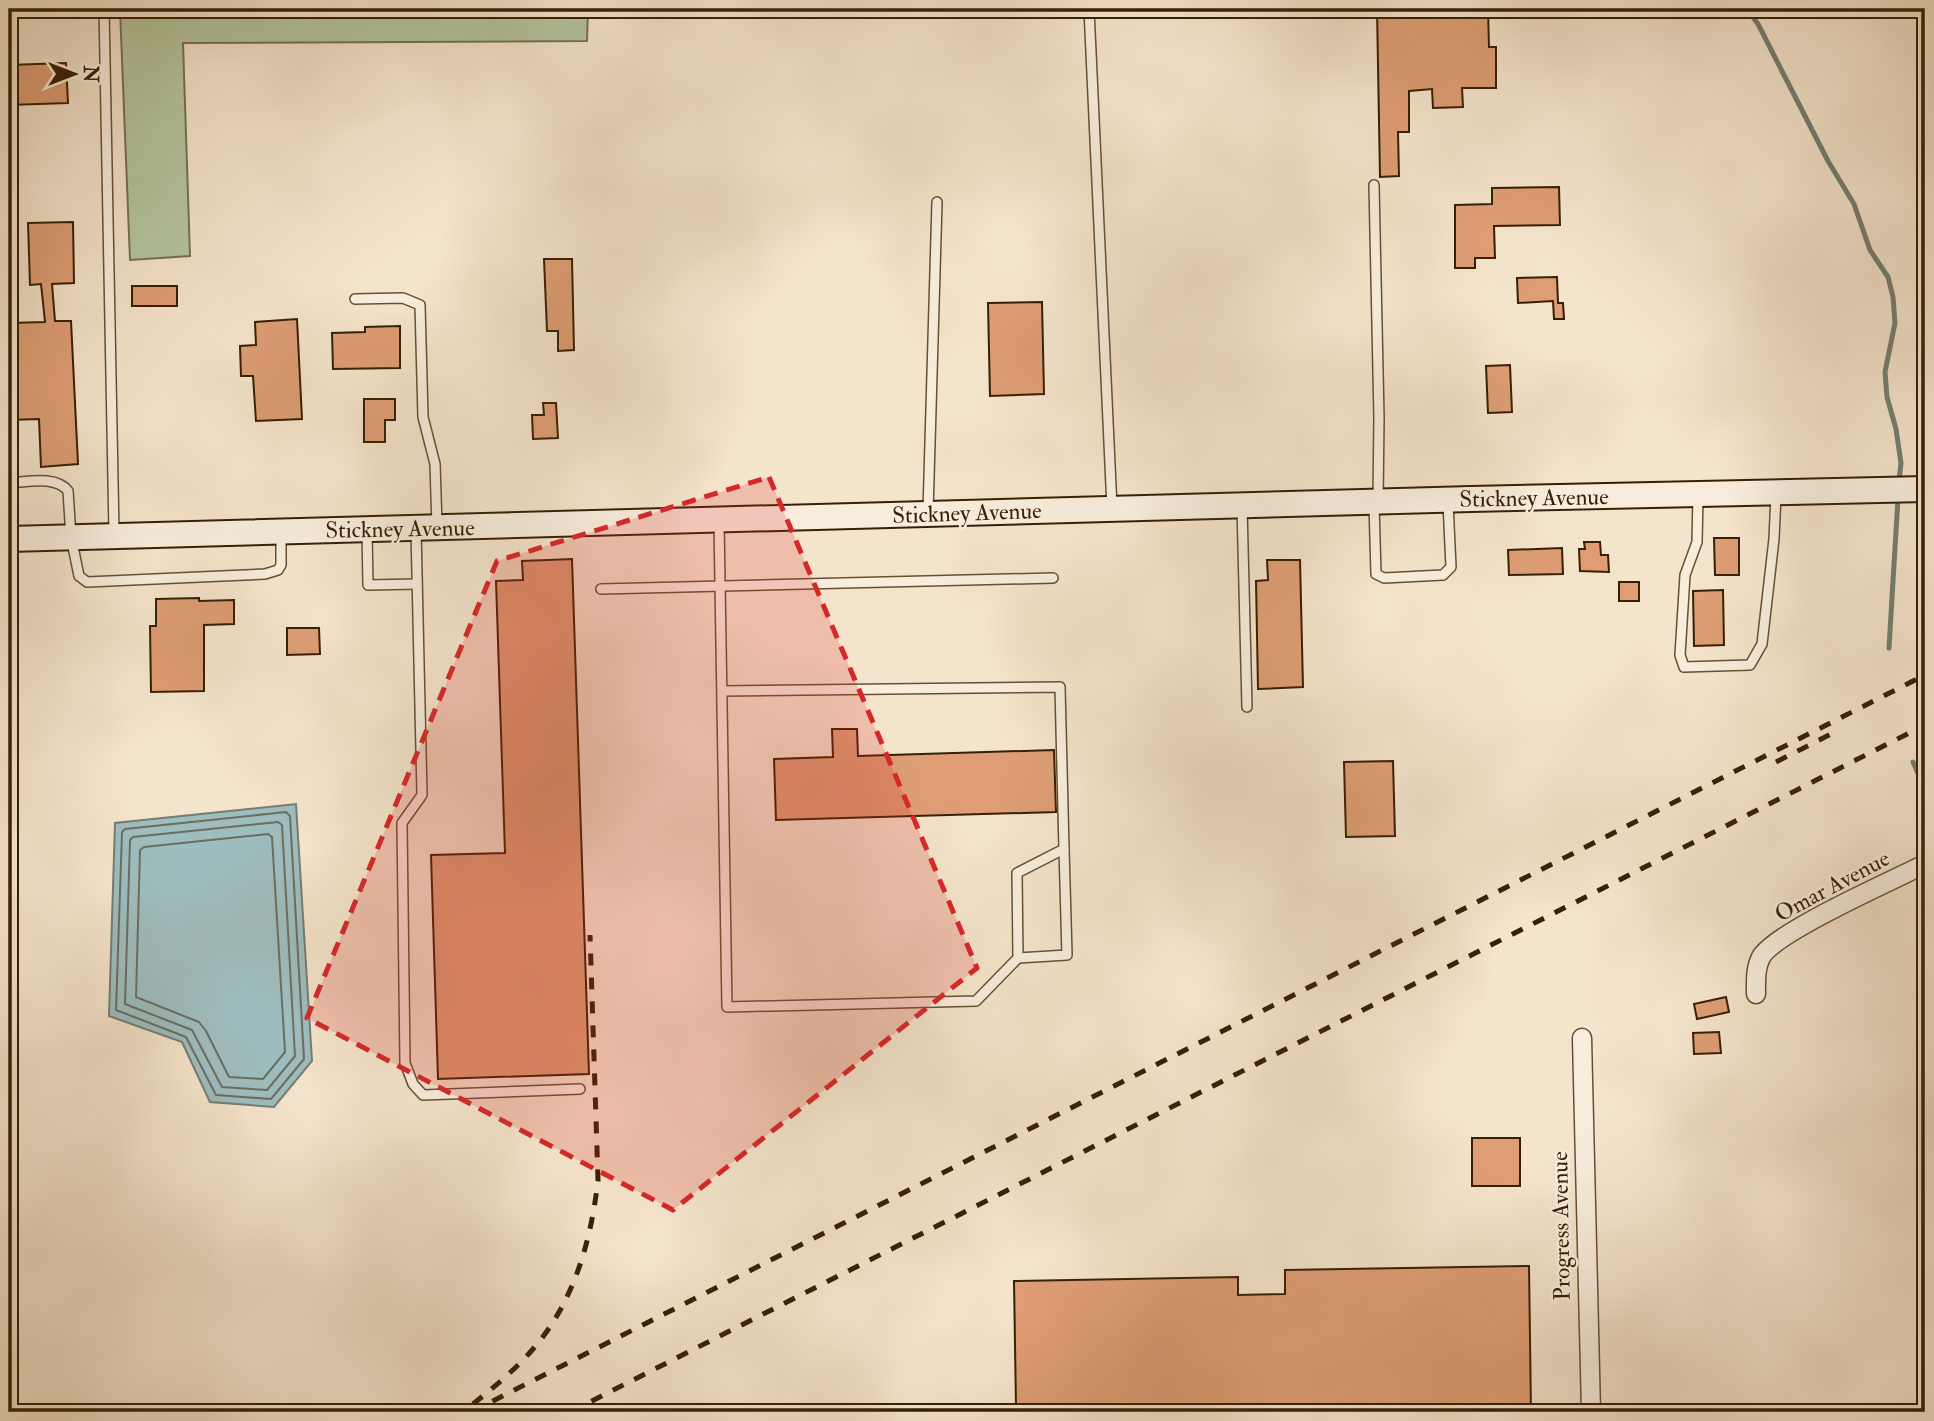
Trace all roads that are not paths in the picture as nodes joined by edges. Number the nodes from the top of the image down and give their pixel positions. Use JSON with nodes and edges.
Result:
{"nodes":[{"id":1,"x":104,"y":9,"type":"edge"},
{"id":2,"x":1089,"y":9,"type":"edge"},
{"id":3,"x":1374,"y":186,"type":"dead end"},
{"id":4,"x":937,"y":202,"type":"dead end"},
{"id":5,"x":355,"y":299,"type":"dead end"},
{"id":6,"x":9,"y":483,"type":"edge"},
{"id":7,"x":1925,"y":489,"type":"edge"},
{"id":8,"x":1776,"y":493,"type":"junction"},
{"id":9,"x":1699,"y":495,"type":"junction"},
{"id":10,"x":1448,"y":500,"type":"junction"},
{"id":11,"x":1376,"y":502,"type":"junction"},
{"id":12,"x":1242,"y":506,"type":"junction"},
{"id":13,"x":1112,"y":509,"type":"junction"},
{"id":14,"x":928,"y":514,"type":"junction"},
{"id":15,"x":719,"y":520,"type":"junction"},
{"id":16,"x":427,"y":528,"type":"junction"},
{"id":17,"x":367,"y":530,"type":"junction"},
{"id":18,"x":281,"y":532,"type":"junction"},
{"id":19,"x":114,"y":536,"type":"junction"},
{"id":20,"x":71,"y":537,"type":"junction"},
{"id":21,"x":9,"y":539,"type":"edge"},
{"id":22,"x":1053,"y":578,"type":"dead end"},
{"id":23,"x":417,"y":584,"type":"junction"},
{"id":24,"x":720,"y":585,"type":"junction"},
{"id":25,"x":601,"y":589,"type":"dead end"},
{"id":26,"x":722,"y":691,"type":"junction"},
{"id":27,"x":1247,"y":707,"type":"dead end"},
{"id":28,"x":1064,"y":849,"type":"junction"},
{"id":29,"x":1925,"y":864,"type":"edge"},
{"id":30,"x":1018,"y":958,"type":"junction"},
{"id":31,"x":1756,"y":994,"type":"dead end"},
{"id":32,"x":1582,"y":1038,"type":"dead end"},
{"id":33,"x":580,"y":1089,"type":"dead end"},
{"id":34,"x":1591,"y":1412,"type":"edge"}],
"edges":[{"from":1,"to":19,"type":"lane"},
{"from":2,"to":13,"type":"lane"},
{"from":3,"to":11,"type":"lane"},
{"from":4,"to":14,"type":"lane"},
{"from":5,"to":16,"type":"lane"},
{"from":6,"to":20,"type":"lane"},
{"from":7,"to":8,"type":"street","name":"Stickney Avenue"},
{"from":8,"to":9,"type":"street","name":"Stickney Avenue"},
{"from":8,"to":9,"type":"lane"},
{"from":9,"to":10,"type":"street","name":"Stickney Avenue"},
{"from":10,"to":11,"type":"street","name":"Stickney Avenue"},
{"from":10,"to":11,"type":"lane"},
{"from":11,"to":12,"type":"street","name":"Stickney Avenue"},
{"from":12,"to":13,"type":"street","name":"Stickney Avenue"},
{"from":12,"to":27,"type":"lane"},
{"from":13,"to":14,"type":"street","name":"Stickney Avenue"},
{"from":14,"to":15,"type":"street","name":"Stickney Avenue"},
{"from":15,"to":16,"type":"street","name":"Stickney Avenue"},
{"from":15,"to":24,"type":"lane"},
{"from":16,"to":17,"type":"street","name":"Stickney Avenue"},
{"from":16,"to":23,"type":"lane"},
{"from":17,"to":18,"type":"street","name":"Stickney Avenue"},
{"from":17,"to":23,"type":"lane"},
{"from":18,"to":19,"type":"street","name":"Stickney Avenue"},
{"from":18,"to":20,"type":"lane"},
{"from":19,"to":20,"type":"street","name":"Stickney Avenue"},
{"from":20,"to":21,"type":"street","name":"Stickney Avenue"},
{"from":22,"to":24,"type":"lane"},
{"from":23,"to":33,"type":"lane"},
{"from":24,"to":25,"type":"lane"},
{"from":24,"to":26,"type":"lane"},
{"from":26,"to":28,"type":"lane"},
{"from":26,"to":30,"type":"lane"},
{"from":28,"to":30,"type":"lane"},
{"from":28,"to":30,"type":"lane"},
{"from":29,"to":31,"type":"street","name":"Omar Avenue"},
{"from":32,"to":34,"type":"street","name":"Progress Avenue"}]}
